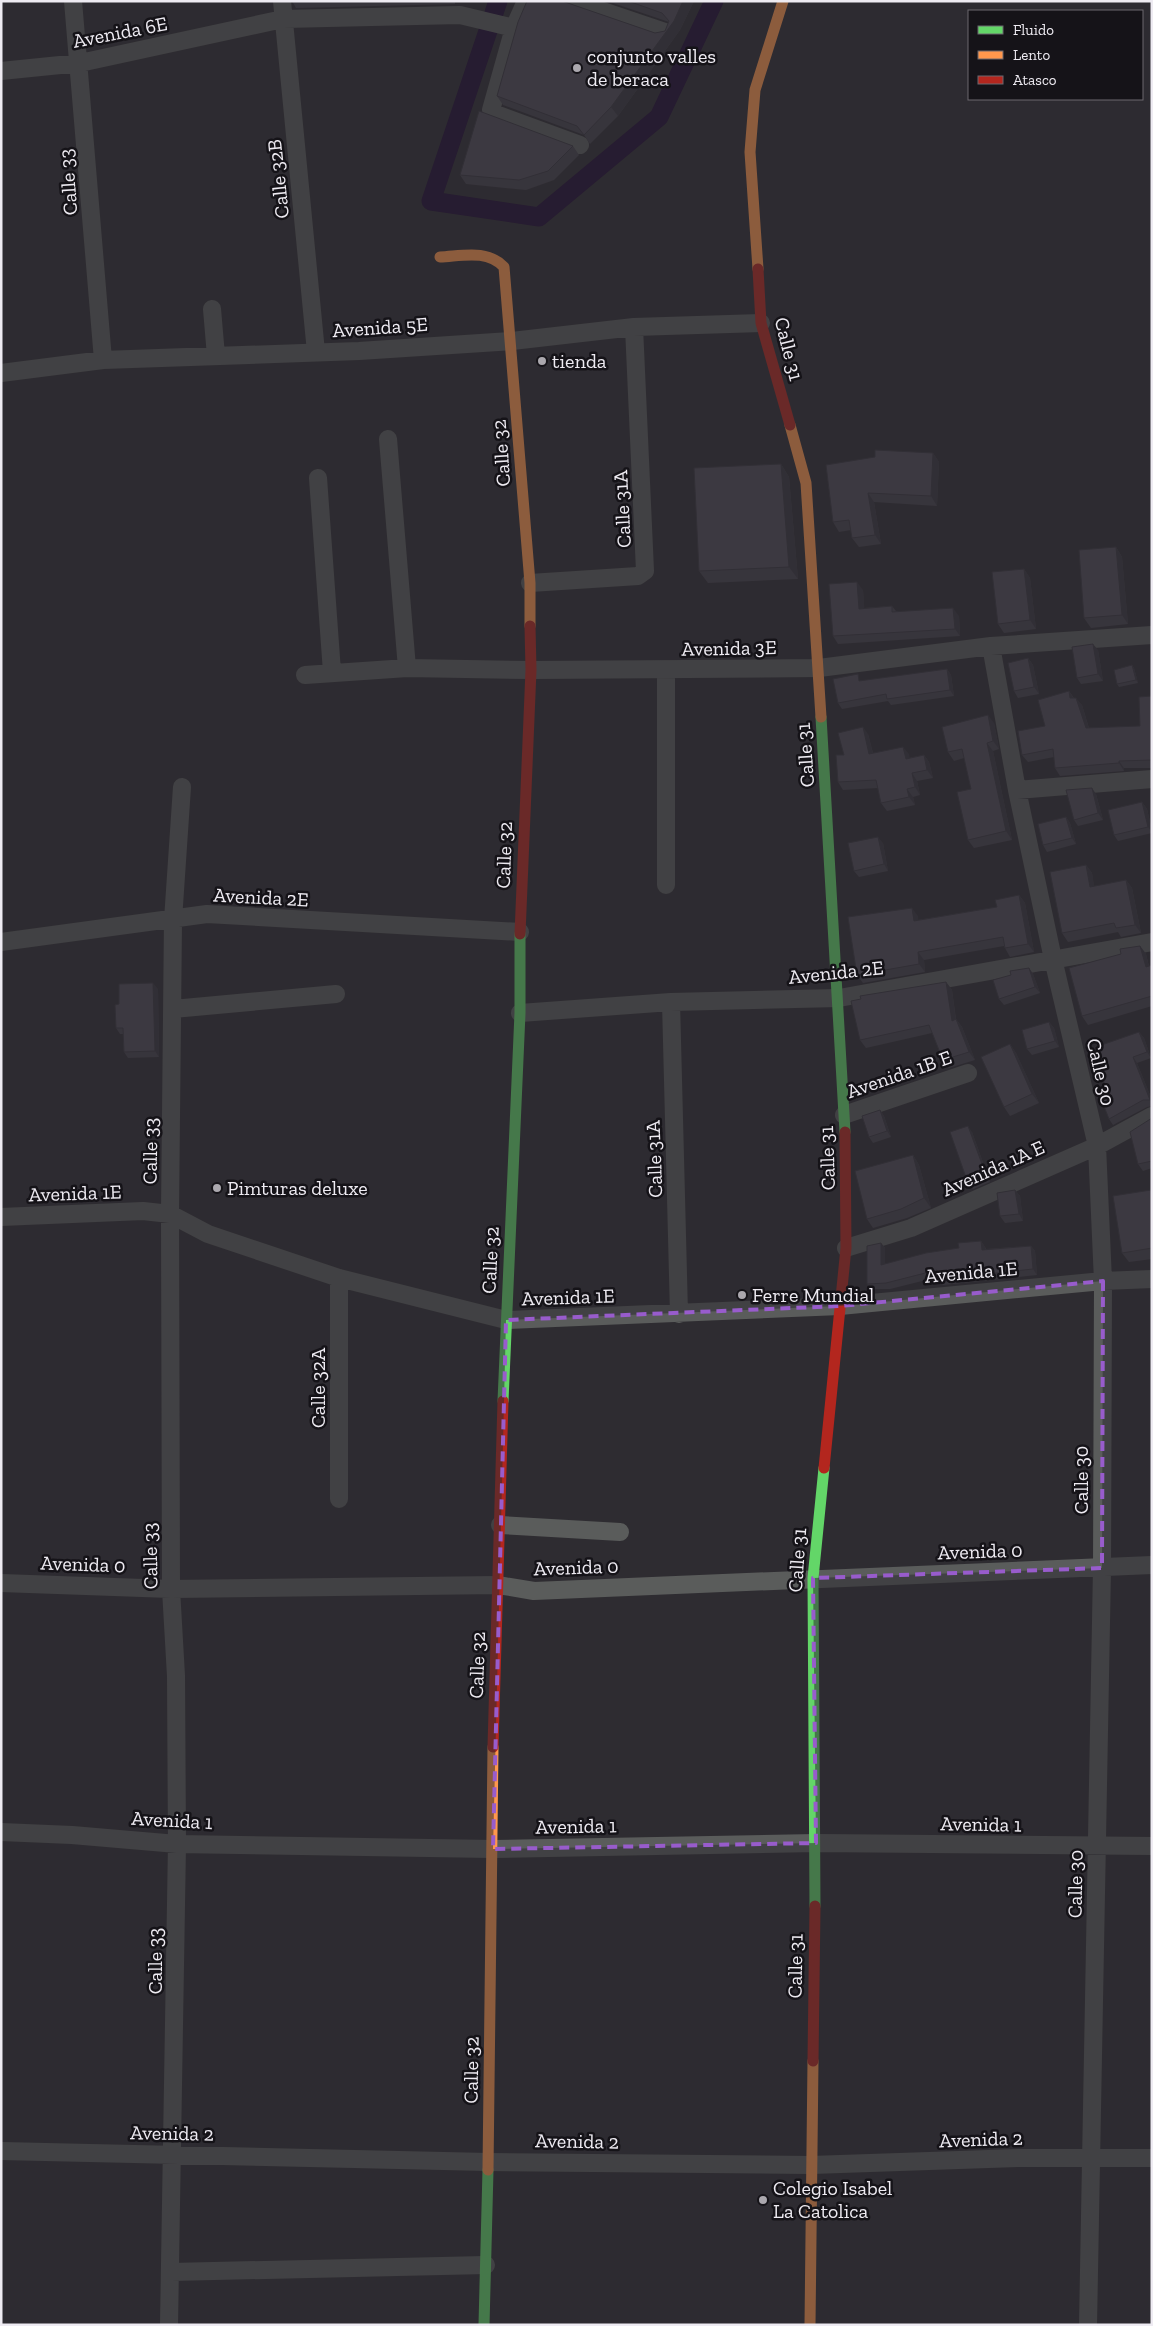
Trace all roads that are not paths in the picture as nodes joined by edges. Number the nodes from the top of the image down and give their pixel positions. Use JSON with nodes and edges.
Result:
{"nodes":[{"id":1,"x":73,"y":1,"type":"edge"},
{"id":2,"x":282,"y":1,"type":"edge"},
{"id":3,"x":526,"y":1,"type":"edge"},
{"id":4,"x":574,"y":1,"type":"edge"},
{"id":5,"x":783,"y":1,"type":"edge"},
{"id":6,"x":284,"y":19,"type":"junction"},
{"id":7,"x":514,"y":28,"type":"junction"},
{"id":8,"x":665,"y":32,"type":"edge"},
{"id":9,"x":80,"y":62,"type":"junction"},
{"id":10,"x":1,"y":71,"type":"edge"},
{"id":11,"x":580,"y":145,"type":"edge"},
{"id":12,"x":440,"y":257,"type":"dead end"},
{"id":13,"x":212,"y":309,"type":"dead end"},
{"id":14,"x":761,"y":323,"type":"junction"},
{"id":15,"x":634,"y":327,"type":"junction"},
{"id":16,"x":512,"y":341,"type":"junction"},
{"id":17,"x":316,"y":352,"type":"junction"},
{"id":18,"x":216,"y":356,"type":"junction"},
{"id":19,"x":103,"y":360,"type":"junction"},
{"id":20,"x":1,"y":372,"type":"edge"},
{"id":21,"x":388,"y":439,"type":"dead end"},
{"id":22,"x":318,"y":478,"type":"dead end"},
{"id":23,"x":530,"y":583,"type":"junction"},
{"id":24,"x":1152,"y":635,"type":"edge"},
{"id":25,"x":991,"y":646,"type":"junction"},
{"id":26,"x":407,"y":668,"type":"junction"},
{"id":27,"x":819,"y":668,"type":"junction"},
{"id":28,"x":531,"y":670,"type":"junction"},
{"id":29,"x":666,"y":670,"type":"junction"},
{"id":30,"x":332,"y":672,"type":"junction"},
{"id":31,"x":305,"y":675,"type":"dead end"},
{"id":32,"x":1152,"y":779,"type":"edge"},
{"id":33,"x":182,"y":787,"type":"dead end"},
{"id":34,"x":1016,"y":790,"type":"junction"},
{"id":35,"x":666,"y":885,"type":"dead end"},
{"id":36,"x":174,"y":920,"type":"junction"},
{"id":37,"x":520,"y":932,"type":"junction"},
{"id":38,"x":1,"y":942,"type":"edge"},
{"id":39,"x":1152,"y":942,"type":"edge"},
{"id":40,"x":1052,"y":960,"type":"junction"},
{"id":41,"x":336,"y":994,"type":"dead end"},
{"id":42,"x":839,"y":998,"type":"junction"},
{"id":43,"x":671,"y":1002,"type":"junction"},
{"id":44,"x":173,"y":1008,"type":"junction"},
{"id":45,"x":520,"y":1013,"type":"junction"},
{"id":46,"x":968,"y":1073,"type":"dead end"},
{"id":47,"x":844,"y":1114,"type":"junction"},
{"id":48,"x":1152,"y":1116,"type":"edge"},
{"id":49,"x":1097,"y":1146,"type":"junction"},
{"id":50,"x":170,"y":1214,"type":"junction"},
{"id":51,"x":1,"y":1216,"type":"edge"},
{"id":52,"x":846,"y":1248,"type":"junction"},
{"id":53,"x":338,"y":1278,"type":"junction"},
{"id":54,"x":1152,"y":1279,"type":"edge"},
{"id":55,"x":1103,"y":1281,"type":"junction"},
{"id":56,"x":840,"y":1306,"type":"junction"},
{"id":57,"x":680,"y":1314,"type":"junction"},
{"id":58,"x":506,"y":1320,"type":"junction"},
{"id":59,"x":339,"y":1499,"type":"dead end"},
{"id":60,"x":500,"y":1525,"type":"junction"},
{"id":61,"x":620,"y":1532,"type":"dead end"},
{"id":62,"x":1152,"y":1565,"type":"edge"},
{"id":63,"x":1102,"y":1568,"type":"junction"},
{"id":64,"x":813,"y":1578,"type":"junction"},
{"id":65,"x":1,"y":1583,"type":"edge"},
{"id":66,"x":498,"y":1584,"type":"junction"},
{"id":67,"x":171,"y":1589,"type":"junction"},
{"id":68,"x":1,"y":1832,"type":"edge"},
{"id":69,"x":816,"y":1843,"type":"junction"},
{"id":70,"x":177,"y":1844,"type":"junction"},
{"id":71,"x":1097,"y":1846,"type":"junction"},
{"id":72,"x":1152,"y":1846,"type":"edge"},
{"id":73,"x":493,"y":1849,"type":"junction"},
{"id":74,"x":1,"y":2151,"type":"edge"},
{"id":75,"x":172,"y":2154,"type":"junction"},
{"id":76,"x":1152,"y":2158,"type":"edge"},
{"id":77,"x":1092,"y":2159,"type":"junction"},
{"id":78,"x":488,"y":2162,"type":"junction"},
{"id":79,"x":811,"y":2165,"type":"junction"},
{"id":80,"x":486,"y":2265,"type":"junction"},
{"id":81,"x":171,"y":2272,"type":"junction"},
{"id":82,"x":169,"y":2325,"type":"edge"},
{"id":83,"x":484,"y":2325,"type":"edge"},
{"id":84,"x":810,"y":2325,"type":"edge"},
{"id":85,"x":1088,"y":2325,"type":"edge"}],
"edges":[{"from":1,"to":9,"type":"street","name":"Calle 33"},
{"from":2,"to":6,"type":"street","name":"Calle 32B"},
{"from":3,"to":7,"type":"street"},
{"from":4,"to":8,"type":"street"},
{"from":5,"to":14,"type":"street","name":"Calle 31"},
{"from":6,"to":7,"type":"street","name":"Avenida 6E"},
{"from":6,"to":9,"type":"street","name":"Avenida 6E"},
{"from":6,"to":17,"type":"street","name":"Calle 32B"},
{"from":7,"to":11,"type":"street"},
{"from":9,"to":10,"type":"street","name":"Avenida 6E"},
{"from":9,"to":19,"type":"street","name":"Calle 33"},
{"from":12,"to":16,"type":"street","name":"Calle 32"},
{"from":13,"to":18,"type":"street"},
{"from":14,"to":15,"type":"street","name":"Avenida 5E"},
{"from":14,"to":27,"type":"street","name":"Calle 31"},
{"from":15,"to":16,"type":"street","name":"Avenida 5E"},
{"from":15,"to":23,"type":"street","name":"Calle 31A"},
{"from":16,"to":17,"type":"street","name":"Avenida 5E"},
{"from":16,"to":23,"type":"street","name":"Calle 32"},
{"from":17,"to":18,"type":"street","name":"Avenida 5E"},
{"from":18,"to":19,"type":"street","name":"Avenida 5E"},
{"from":19,"to":20,"type":"street","name":"Avenida 5E"},
{"from":21,"to":26,"type":"street"},
{"from":22,"to":30,"type":"street"},
{"from":23,"to":28,"type":"street","name":"Calle 32"},
{"from":24,"to":25,"type":"street","name":"Avenida 3E"},
{"from":25,"to":27,"type":"street","name":"Avenida 3E"},
{"from":25,"to":34,"type":"street","name":"Calle 30"},
{"from":26,"to":28,"type":"street","name":"Avenida 3E"},
{"from":26,"to":30,"type":"street","name":"Avenida 3E"},
{"from":27,"to":29,"type":"street","name":"Avenida 3E"},
{"from":27,"to":42,"type":"street","name":"Calle 31"},
{"from":28,"to":29,"type":"street","name":"Avenida 3E"},
{"from":28,"to":37,"type":"street","name":"Calle 32"},
{"from":29,"to":35,"type":"street"},
{"from":30,"to":31,"type":"street","name":"Avenida 3E"},
{"from":32,"to":34,"type":"street"},
{"from":33,"to":36,"type":"street","name":"Calle 33"},
{"from":34,"to":40,"type":"street","name":"Calle 30"},
{"from":36,"to":37,"type":"street","name":"Avenida 2E"},
{"from":36,"to":38,"type":"street","name":"Avenida 2E"},
{"from":36,"to":44,"type":"street","name":"Calle 33"},
{"from":37,"to":45,"type":"street","name":"Calle 32"},
{"from":39,"to":40,"type":"street","name":"Avenida 2E"},
{"from":40,"to":42,"type":"street","name":"Avenida 2E"},
{"from":40,"to":49,"type":"street","name":"Calle 30"},
{"from":41,"to":44,"type":"street"},
{"from":42,"to":43,"type":"street","name":"Avenida 2E"},
{"from":42,"to":47,"type":"street","name":"Calle 31"},
{"from":43,"to":45,"type":"street","name":"Avenida 2E"},
{"from":43,"to":57,"type":"street","name":"Calle 31A"},
{"from":44,"to":50,"type":"street","name":"Calle 33"},
{"from":45,"to":58,"type":"street","name":"Calle 32"},
{"from":46,"to":47,"type":"street","name":"Avenida 1B E"},
{"from":47,"to":52,"type":"street","name":"Calle 31"},
{"from":48,"to":49,"type":"street","name":"Avenida 1A E"},
{"from":49,"to":52,"type":"street","name":"Avenida 1A E"},
{"from":49,"to":55,"type":"street","name":"Calle 30"},
{"from":50,"to":51,"type":"street","name":"Avenida 1E"},
{"from":50,"to":53,"type":"street","name":"Avenida 1E"},
{"from":50,"to":67,"type":"street","name":"Calle 33"},
{"from":52,"to":56,"type":"street","name":"Calle 31"},
{"from":53,"to":58,"type":"street","name":"Avenida 1E"},
{"from":53,"to":59,"type":"street","name":"Calle 32A"},
{"from":54,"to":55,"type":"street","name":"Avenida 1E"},
{"from":55,"to":56,"type":"street","name":"Avenida 1E"},
{"from":55,"to":63,"type":"street","name":"Calle 30"},
{"from":56,"to":57,"type":"street","name":"Avenida 1E"},
{"from":56,"to":64,"type":"street","name":"Calle 31"},
{"from":57,"to":58,"type":"street","name":"Avenida 1E"},
{"from":58,"to":60,"type":"street","name":"Calle 32"},
{"from":60,"to":61,"type":"street"},
{"from":60,"to":66,"type":"street","name":"Calle 32"},
{"from":62,"to":63,"type":"street","name":"Avenida 0"},
{"from":63,"to":64,"type":"street","name":"Avenida 0"},
{"from":63,"to":71,"type":"street","name":"Calle 30"},
{"from":64,"to":66,"type":"street","name":"Avenida 0"},
{"from":64,"to":69,"type":"street","name":"Calle 31"},
{"from":65,"to":67,"type":"street","name":"Avenida 0"},
{"from":66,"to":67,"type":"street","name":"Avenida 0"},
{"from":66,"to":73,"type":"street","name":"Calle 32"},
{"from":67,"to":70,"type":"street","name":"Calle 33"},
{"from":68,"to":70,"type":"street","name":"Avenida 1"},
{"from":69,"to":71,"type":"street","name":"Avenida 1"},
{"from":69,"to":73,"type":"street","name":"Avenida 1"},
{"from":69,"to":79,"type":"street","name":"Calle 31"},
{"from":70,"to":73,"type":"street","name":"Avenida 1"},
{"from":70,"to":75,"type":"street","name":"Calle 33"},
{"from":71,"to":72,"type":"street","name":"Avenida 1"},
{"from":71,"to":77,"type":"street","name":"Calle 30"},
{"from":73,"to":78,"type":"street","name":"Calle 32"},
{"from":74,"to":75,"type":"street","name":"Avenida 2"},
{"from":75,"to":78,"type":"street","name":"Avenida 2"},
{"from":75,"to":81,"type":"street","name":"Calle 33"},
{"from":76,"to":77,"type":"street","name":"Avenida 2"},
{"from":77,"to":79,"type":"street","name":"Avenida 2"},
{"from":77,"to":85,"type":"street","name":"Calle 30"},
{"from":78,"to":79,"type":"street","name":"Avenida 2"},
{"from":78,"to":80,"type":"street","name":"Calle 32"},
{"from":79,"to":84,"type":"street","name":"Calle 31"},
{"from":80,"to":81,"type":"street"},
{"from":80,"to":83,"type":"street","name":"Calle 32"},
{"from":81,"to":82,"type":"street","name":"Calle 33"}]}
